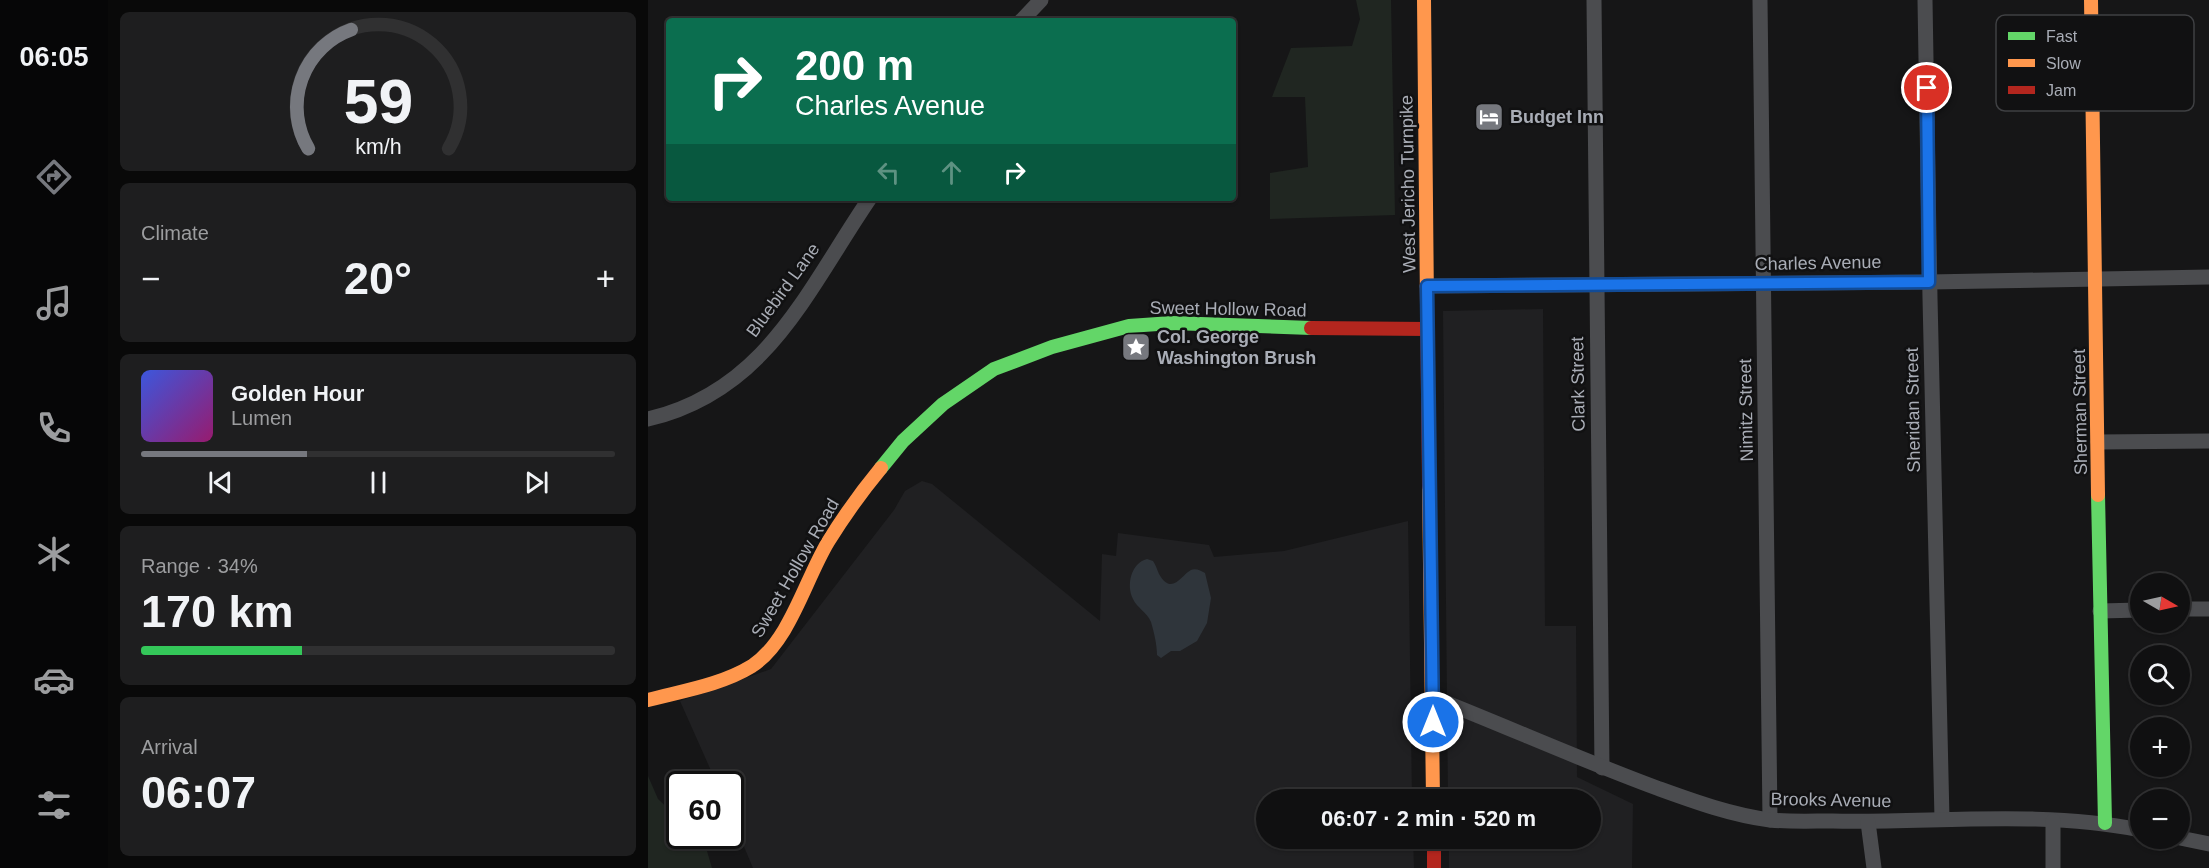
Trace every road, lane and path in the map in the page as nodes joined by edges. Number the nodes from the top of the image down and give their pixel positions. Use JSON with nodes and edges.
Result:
{"nodes":[{"id":1,"x":1041,"y":0,"type":"edge"},
{"id":2,"x":1424,"y":0,"type":"edge"},
{"id":3,"x":1594,"y":0,"type":"edge"},
{"id":4,"x":1760,"y":0,"type":"edge"},
{"id":5,"x":1925,"y":0,"type":"edge"},
{"id":6,"x":2091,"y":0,"type":"edge"},
{"id":7,"x":2091,"y":15,"type":"edge"},
{"id":8,"x":1024,"y":18,"type":"edge"},
{"id":9,"x":2093,"y":111,"type":"edge"},
{"id":10,"x":868,"y":201,"type":"edge"},
{"id":11,"x":2209,"y":277,"type":"edge"},
{"id":12,"x":2096,"y":278,"type":"junction"},
{"id":13,"x":1929,"y":282,"type":"junction"},
{"id":14,"x":1764,"y":283,"type":"junction"},
{"id":15,"x":1597,"y":284,"type":"junction"},
{"id":16,"x":1427,"y":286,"type":"junction"},
{"id":17,"x":1427,"y":329,"type":"junction"},
{"id":18,"x":648,"y":419,"type":"edge"},
{"id":19,"x":2209,"y":441,"type":"edge"},
{"id":20,"x":2098,"y":442,"type":"junction"},
{"id":21,"x":2190,"y":609,"type":"edge"},
{"id":22,"x":2209,"y":609,"type":"edge"},
{"id":23,"x":2130,"y":610,"type":"edge"},
{"id":24,"x":2100,"y":611,"type":"junction"},
{"id":25,"x":1434,"y":698,"type":"junction"},
{"id":26,"x":648,"y":700,"type":"edge"},
{"id":27,"x":1602,"y":768,"type":"junction"},
{"id":28,"x":1433,"y":789,"type":"edge"},
{"id":29,"x":1942,"y":819,"type":"junction"},
{"id":30,"x":1770,"y":820,"type":"junction"},
{"id":31,"x":2054,"y":821,"type":"junction"},
{"id":32,"x":1868,"y":822,"type":"junction"},
{"id":33,"x":2105,"y":823,"type":"junction"},
{"id":34,"x":2130,"y":828,"type":"edge"},
{"id":35,"x":2190,"y":840,"type":"edge"},
{"id":36,"x":2209,"y":844,"type":"edge"},
{"id":37,"x":1434,"y":849,"type":"edge"},
{"id":38,"x":1434,"y":868,"type":"edge"},
{"id":39,"x":1874,"y":868,"type":"edge"},
{"id":40,"x":2054,"y":868,"type":"edge"}],
"edges":[{"from":1,"to":8,"type":"street"},
{"from":2,"to":16,"type":"street","name":"West Jericho Turnpike"},
{"from":3,"to":15,"type":"street","name":"Clark Street"},
{"from":4,"to":14,"type":"street","name":"Nimitz Street"},
{"from":5,"to":13,"type":"street","name":"Sheridan Street"},
{"from":6,"to":7,"type":"street","name":"Sherman Street"},
{"from":9,"to":12,"type":"street","name":"Sherman Street"},
{"from":10,"to":18,"type":"street","name":"Bluebird Lane"},
{"from":11,"to":12,"type":"street","name":"Charles Avenue"},
{"from":12,"to":13,"type":"street","name":"Charles Avenue"},
{"from":12,"to":20,"type":"street","name":"Sherman Street"},
{"from":13,"to":14,"type":"street","name":"Charles Avenue"},
{"from":13,"to":29,"type":"street","name":"Sheridan Street"},
{"from":14,"to":15,"type":"street","name":"Charles Avenue"},
{"from":14,"to":30,"type":"street","name":"Nimitz Street"},
{"from":15,"to":16,"type":"street","name":"Charles Avenue"},
{"from":15,"to":27,"type":"street","name":"Clark Street"},
{"from":16,"to":17,"type":"street","name":"West Jericho Turnpike"},
{"from":17,"to":25,"type":"street","name":"West Jericho Turnpike"},
{"from":17,"to":26,"type":"street","name":"Sweet Hollow Road"},
{"from":19,"to":20,"type":"street"},
{"from":20,"to":24,"type":"street","name":"Sherman Street"},
{"from":21,"to":22,"type":"street"},
{"from":23,"to":24,"type":"street"},
{"from":24,"to":33,"type":"street","name":"Sherman Street"},
{"from":25,"to":27,"type":"street","name":"Brooks Avenue"},
{"from":25,"to":28,"type":"street","name":"West Jericho Turnpike"},
{"from":27,"to":30,"type":"street","name":"Brooks Avenue"},
{"from":29,"to":31,"type":"street","name":"Brooks Avenue"},
{"from":29,"to":32,"type":"street","name":"Brooks Avenue"},
{"from":30,"to":32,"type":"street","name":"Brooks Avenue"},
{"from":31,"to":33,"type":"street","name":"Brooks Avenue"},
{"from":31,"to":40,"type":"street"},
{"from":32,"to":39,"type":"street"},
{"from":33,"to":34,"type":"street","name":"Brooks Avenue"},
{"from":35,"to":36,"type":"street"},
{"from":37,"to":38,"type":"street"}]}
